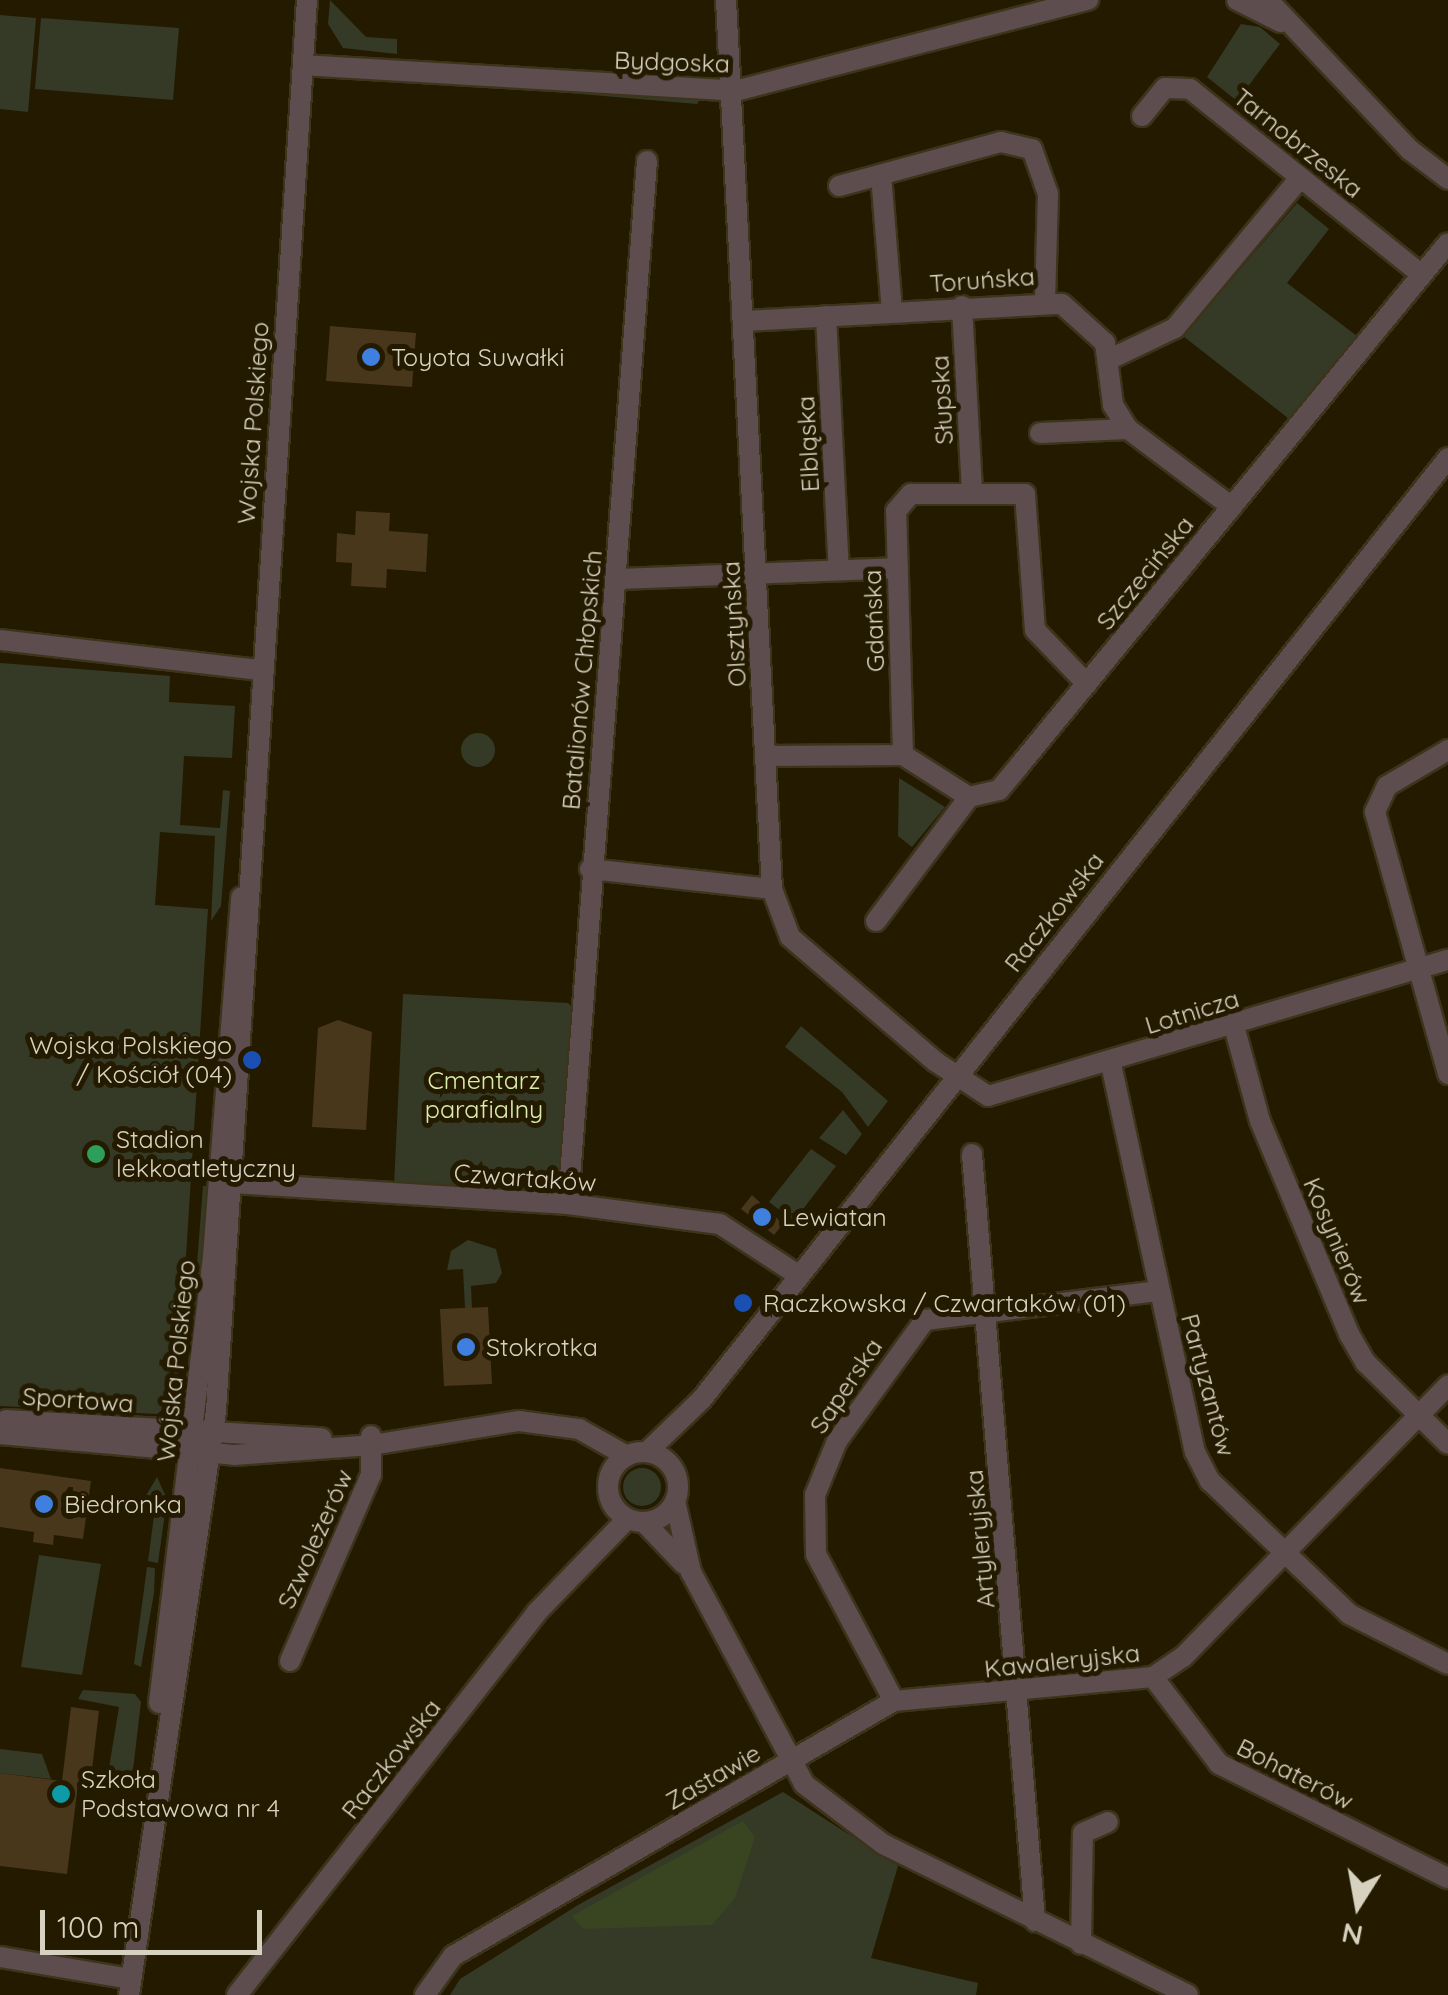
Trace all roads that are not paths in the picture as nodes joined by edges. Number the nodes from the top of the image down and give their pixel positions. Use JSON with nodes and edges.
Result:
{"nodes":[{"id":1,"x":308,"y":0,"type":"edge"},
{"id":2,"x":726,"y":0,"type":"edge"},
{"id":3,"x":1088,"y":0,"type":"edge"},
{"id":4,"x":1237,"y":0,"type":"edge"},
{"id":5,"x":1268,"y":0,"type":"edge"},
{"id":6,"x":1022,"y":8,"type":"edge"},
{"id":7,"x":1283,"y":23,"type":"junction"},
{"id":8,"x":303,"y":65,"type":"junction"},
{"id":9,"x":734,"y":91,"type":"junction"},
{"id":10,"x":1142,"y":116,"type":"dead end"},
{"id":11,"x":647,"y":161,"type":"dead end"},
{"id":12,"x":881,"y":175,"type":"junction"},
{"id":13,"x":1300,"y":178,"type":"junction"},
{"id":14,"x":1448,"y":179,"type":"edge"},
{"id":15,"x":840,"y":186,"type":"dead end"},
{"id":16,"x":1448,"y":243,"type":"edge"},
{"id":17,"x":1422,"y":275,"type":"junction"},
{"id":18,"x":1045,"y":300,"type":"junction"},
{"id":19,"x":962,"y":306,"type":"junction"},
{"id":20,"x":892,"y":312,"type":"junction"},
{"id":21,"x":826,"y":316,"type":"junction"},
{"id":22,"x":744,"y":322,"type":"junction"},
{"id":23,"x":1110,"y":359,"type":"junction"},
{"id":24,"x":1128,"y":429,"type":"junction"},
{"id":25,"x":1040,"y":433,"type":"dead end"},
{"id":26,"x":1448,"y":458,"type":"edge"},
{"id":27,"x":972,"y":491,"type":"junction"},
{"id":28,"x":1232,"y":507,"type":"junction"},
{"id":29,"x":898,"y":568,"type":"junction"},
{"id":30,"x":839,"y":570,"type":"junction"},
{"id":31,"x":756,"y":572,"type":"junction"},
{"id":32,"x":617,"y":579,"type":"junction"},
{"id":33,"x":0,"y":640,"type":"edge"},
{"id":34,"x":260,"y":670,"type":"junction"},
{"id":35,"x":1086,"y":684,"type":"junction"},
{"id":36,"x":1448,"y":750,"type":"edge"},
{"id":37,"x":903,"y":755,"type":"junction"},
{"id":38,"x":765,"y":756,"type":"junction"},
{"id":39,"x":969,"y":797,"type":"junction"},
{"id":40,"x":249,"y":850,"type":"junction"},
{"id":41,"x":590,"y":869,"type":"junction"},
{"id":42,"x":772,"y":889,"type":"junction"},
{"id":43,"x":876,"y":921,"type":"dead end"},
{"id":44,"x":1448,"y":960,"type":"edge"},
{"id":45,"x":1415,"y":970,"type":"junction"},
{"id":46,"x":1234,"y":1026,"type":"junction"},
{"id":47,"x":1111,"y":1064,"type":"junction"},
{"id":48,"x":1448,"y":1074,"type":"edge"},
{"id":49,"x":954,"y":1076,"type":"junction"},
{"id":50,"x":972,"y":1154,"type":"dead end"},
{"id":51,"x":233,"y":1184,"type":"junction"},
{"id":52,"x":568,"y":1204,"type":"junction"},
{"id":53,"x":798,"y":1275,"type":"junction"},
{"id":54,"x":1157,"y":1291,"type":"junction"},
{"id":55,"x":984,"y":1308,"type":"junction"},
{"id":56,"x":1448,"y":1385,"type":"edge"},
{"id":57,"x":702,"y":1400,"type":"junction"},
{"id":58,"x":1417,"y":1416,"type":"junction"},
{"id":59,"x":0,"y":1420,"type":"edge"},
{"id":60,"x":533,"y":1422,"type":"junction"},
{"id":61,"x":0,"y":1434,"type":"edge"},
{"id":62,"x":371,"y":1441,"type":"junction"},
{"id":63,"x":202,"y":1443,"type":"junction"},
{"id":64,"x":1448,"y":1444,"type":"edge"},
{"id":65,"x":637,"y":1454,"type":"junction"},
{"id":66,"x":673,"y":1469,"type":"junction"},
{"id":67,"x":610,"y":1473,"type":"junction"},
{"id":68,"x":675,"y":1501,"type":"junction"},
{"id":69,"x":611,"y":1503,"type":"junction"},
{"id":70,"x":636,"y":1520,"type":"junction"},
{"id":71,"x":1284,"y":1554,"type":"junction"},
{"id":72,"x":586,"y":1555,"type":"junction"},
{"id":73,"x":691,"y":1572,"type":"junction"},
{"id":74,"x":290,"y":1661,"type":"dead end"},
{"id":75,"x":1448,"y":1664,"type":"edge"},
{"id":76,"x":1153,"y":1677,"type":"junction"},
{"id":77,"x":1019,"y":1692,"type":"junction"},
{"id":78,"x":894,"y":1701,"type":"junction"},
{"id":79,"x":792,"y":1761,"type":"junction"},
{"id":80,"x":1108,"y":1822,"type":"dead end"},
{"id":81,"x":1448,"y":1878,"type":"edge"},
{"id":82,"x":1034,"y":1921,"type":"junction"},
{"id":83,"x":1081,"y":1944,"type":"junction"},
{"id":84,"x":0,"y":1958,"type":"edge"},
{"id":85,"x":122,"y":1989,"type":"edge"},
{"id":86,"x":238,"y":1995,"type":"edge"},
{"id":87,"x":425,"y":1995,"type":"edge"},
{"id":88,"x":1188,"y":1995,"type":"edge"}],
"edges":[{"from":1,"to":8,"type":"street","name":"Wojska Polskiego"},
{"from":2,"to":9,"type":"street","name":"Olsztyńska"},
{"from":3,"to":6,"type":"street","name":"Bydgoska"},
{"from":4,"to":7,"type":"street"},
{"from":5,"to":7,"type":"street"},
{"from":6,"to":9,"type":"street","name":"Bydgoska"},
{"from":7,"to":14,"type":"street"},
{"from":8,"to":9,"type":"street","name":"Bydgoska"},
{"from":8,"to":34,"type":"street","name":"Wojska Polskiego"},
{"from":9,"to":22,"type":"street","name":"Olsztyńska"},
{"from":10,"to":13,"type":"street","name":"Tarnobrzeska"},
{"from":11,"to":32,"type":"street","name":"Batalionów Chłopskich"},
{"from":12,"to":15,"type":"street"},
{"from":12,"to":18,"type":"street"},
{"from":12,"to":20,"type":"street"},
{"from":13,"to":17,"type":"street","name":"Tarnobrzeska"},
{"from":13,"to":23,"type":"street"},
{"from":16,"to":17,"type":"street","name":"Szczecińska"},
{"from":17,"to":28,"type":"street","name":"Szczecińska"},
{"from":18,"to":19,"type":"street","name":"Toruńska"},
{"from":18,"to":23,"type":"street","name":"Toruńska"},
{"from":19,"to":20,"type":"street","name":"Toruńska"},
{"from":19,"to":27,"type":"street","name":"Słupska"},
{"from":20,"to":21,"type":"street","name":"Toruńska"},
{"from":21,"to":22,"type":"street","name":"Toruńska"},
{"from":21,"to":30,"type":"street","name":"Elbląska"},
{"from":22,"to":31,"type":"street","name":"Olsztyńska"},
{"from":23,"to":24,"type":"street","name":"Toruńska"},
{"from":24,"to":25,"type":"street"},
{"from":24,"to":28,"type":"street"},
{"from":26,"to":49,"type":"street","name":"Raczkowska"},
{"from":27,"to":29,"type":"street","name":"Gdańska"},
{"from":27,"to":35,"type":"street"},
{"from":28,"to":35,"type":"street","name":"Szczecińska"},
{"from":29,"to":30,"type":"street"},
{"from":29,"to":37,"type":"street","name":"Gdańska"},
{"from":30,"to":31,"type":"street"},
{"from":31,"to":32,"type":"street"},
{"from":31,"to":38,"type":"street","name":"Olsztyńska"},
{"from":32,"to":41,"type":"street","name":"Batalionów Chłopskich"},
{"from":33,"to":34,"type":"street"},
{"from":34,"to":40,"type":"street","name":"Wojska Polskiego"},
{"from":35,"to":39,"type":"street","name":"Szczecińska"},
{"from":36,"to":45,"type":"street"},
{"from":37,"to":38,"type":"street"},
{"from":37,"to":39,"type":"street"},
{"from":38,"to":42,"type":"street","name":"Olsztyńska"},
{"from":39,"to":43,"type":"street","name":"Szczecińska"},
{"from":40,"to":51,"type":"street","name":"Wojska Polskiego"},
{"from":40,"to":63,"type":"street","name":"Wojska Polskiego"},
{"from":41,"to":42,"type":"street"},
{"from":41,"to":52,"type":"street","name":"Batalionów Chłopskich"},
{"from":42,"to":49,"type":"street","name":"Olsztyńska"},
{"from":44,"to":45,"type":"street","name":"Lotnicza"},
{"from":45,"to":46,"type":"street","name":"Lotnicza"},
{"from":45,"to":48,"type":"street"},
{"from":46,"to":47,"type":"street","name":"Lotnicza"},
{"from":46,"to":58,"type":"street","name":"Kosynierów"},
{"from":47,"to":49,"type":"street","name":"Lotnicza"},
{"from":47,"to":54,"type":"street","name":"Partyzantów"},
{"from":49,"to":53,"type":"street","name":"Raczkowska"},
{"from":50,"to":55,"type":"street","name":"Artyleryjska"},
{"from":51,"to":52,"type":"street","name":"Czwartaków"},
{"from":51,"to":63,"type":"street","name":"Wojska Polskiego"},
{"from":52,"to":53,"type":"street","name":"Czwartaków"},
{"from":53,"to":57,"type":"street","name":"Raczkowska"},
{"from":54,"to":55,"type":"street","name":"Saperska"},
{"from":54,"to":71,"type":"street","name":"Partyzantów"},
{"from":55,"to":77,"type":"street","name":"Artyleryjska"},
{"from":55,"to":78,"type":"street","name":"Saperska"},
{"from":56,"to":58,"type":"street","name":"Kawaleryjska"},
{"from":57,"to":65,"type":"street","name":"Raczkowska"},
{"from":57,"to":66,"type":"street","name":"Raczkowska"},
{"from":58,"to":64,"type":"street","name":"Kosynierów"},
{"from":58,"to":71,"type":"street","name":"Kawaleryjska"},
{"from":59,"to":63,"type":"street","name":"Sportowa"},
{"from":60,"to":62,"type":"street"},
{"from":60,"to":65,"type":"street"},
{"from":60,"to":67,"type":"street"},
{"from":61,"to":63,"type":"street","name":"Sportowa"},
{"from":62,"to":63,"type":"street"},
{"from":62,"to":74,"type":"street","name":"Szwoleżerów"},
{"from":63,"to":85,"type":"street","name":"Wojska Polskiego"},
{"from":65,"to":66,"type":"street"},
{"from":65,"to":67,"type":"street"},
{"from":66,"to":68,"type":"street"},
{"from":67,"to":69,"type":"street"},
{"from":68,"to":70,"type":"street"},
{"from":68,"to":73,"type":"street"},
{"from":69,"to":70,"type":"street"},
{"from":69,"to":72,"type":"street","name":"Raczkowska"},
{"from":70,"to":72,"type":"street","name":"Raczkowska"},
{"from":70,"to":73,"type":"street"},
{"from":71,"to":75,"type":"street","name":"Partyzantów"},
{"from":71,"to":76,"type":"street","name":"Kawaleryjska"},
{"from":72,"to":86,"type":"street","name":"Raczkowska"},
{"from":73,"to":79,"type":"street"},
{"from":76,"to":77,"type":"street","name":"Kawaleryjska"},
{"from":76,"to":81,"type":"street","name":"Bohaterów"},
{"from":77,"to":78,"type":"street","name":"Kawaleryjska"},
{"from":77,"to":82,"type":"street","name":"Artyleryjska"},
{"from":78,"to":79,"type":"street","name":"Kawaleryjska"},
{"from":79,"to":82,"type":"street","name":"Zastawie"},
{"from":79,"to":87,"type":"street","name":"Zastawie"},
{"from":80,"to":83,"type":"street"},
{"from":82,"to":83,"type":"street","name":"Zastawie"},
{"from":83,"to":88,"type":"street","name":"Zastawie"},
{"from":84,"to":85,"type":"street"}]}
